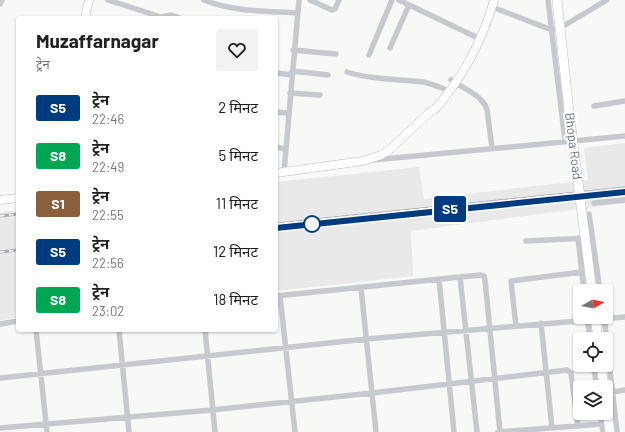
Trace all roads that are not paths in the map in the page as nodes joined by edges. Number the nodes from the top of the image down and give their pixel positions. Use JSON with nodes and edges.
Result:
{"nodes":[{"id":1,"x":2,"y":0,"type":"edge"},
{"id":2,"x":89,"y":0,"type":"edge"},
{"id":3,"x":93,"y":0,"type":"edge"},
{"id":4,"x":108,"y":0,"type":"edge"},
{"id":5,"x":204,"y":0,"type":"edge"},
{"id":6,"x":298,"y":0,"type":"edge"},
{"id":7,"x":310,"y":0,"type":"edge"},
{"id":8,"x":340,"y":0,"type":"edge"},
{"id":9,"x":392,"y":0,"type":"edge"},
{"id":10,"x":399,"y":0,"type":"edge"},
{"id":11,"x":548,"y":0,"type":"edge"},
{"id":12,"x":557,"y":0,"type":"edge"},
{"id":13,"x":606,"y":0,"type":"edge"},
{"id":14,"x":491,"y":2,"type":"edge"},
{"id":15,"x":0,"y":4,"type":"edge"},
{"id":16,"x":409,"y":5,"type":"junction"},
{"id":17,"x":297,"y":13,"type":"junction"},
{"id":18,"x":85,"y":16,"type":"edge"},
{"id":19,"x":89,"y":16,"type":"edge"},
{"id":20,"x":158,"y":16,"type":"edge"},
{"id":21,"x":556,"y":29,"type":"junction"},
{"id":22,"x":478,"y":38,"type":"junction"},
{"id":23,"x":390,"y":48,"type":"dead end"},
{"id":24,"x":293,"y":50,"type":"junction"},
{"id":25,"x":336,"y":54,"type":"dead end"},
{"id":26,"x":369,"y":54,"type":"dead end"},
{"id":27,"x":347,"y":72,"type":"dead end"},
{"id":28,"x":278,"y":73,"type":"edge"},
{"id":29,"x":292,"y":73,"type":"junction"},
{"id":30,"x":328,"y":75,"type":"dead end"},
{"id":31,"x":453,"y":82,"type":"junction"},
{"id":32,"x":447,"y":90,"type":"junction"},
{"id":33,"x":290,"y":93,"type":"junction"},
{"id":34,"x":320,"y":95,"type":"dead end"},
{"id":35,"x":625,"y":101,"type":"edge"},
{"id":36,"x":594,"y":106,"type":"dead end"},
{"id":37,"x":278,"y":112,"type":"edge"},
{"id":38,"x":288,"y":113,"type":"junction"},
{"id":39,"x":625,"y":136,"type":"edge"},
{"id":40,"x":565,"y":141,"type":"junction"},
{"id":41,"x":278,"y":147,"type":"edge"},
{"id":42,"x":285,"y":148,"type":"junction"},
{"id":43,"x":492,"y":148,"type":"junction"},
{"id":44,"x":363,"y":161,"type":"junction"},
{"id":45,"x":280,"y":172,"type":"edge"},
{"id":46,"x":16,"y":198,"type":"edge"},
{"id":47,"x":0,"y":200,"type":"edge"},
{"id":48,"x":625,"y":200,"type":"edge"},
{"id":49,"x":594,"y":202,"type":"dead end"},
{"id":50,"x":589,"y":214,"type":"dead end"},
{"id":51,"x":578,"y":238,"type":"junction"},
{"id":52,"x":592,"y":238,"type":"junction"},
{"id":53,"x":526,"y":241,"type":"dead end"},
{"id":54,"x":582,"y":272,"type":"junction"},
{"id":55,"x":460,"y":277,"type":"junction"},
{"id":56,"x":439,"y":279,"type":"junction"},
{"id":57,"x":583,"y":284,"type":"edge"},
{"id":58,"x":591,"y":284,"type":"edge"},
{"id":59,"x":599,"y":284,"type":"edge"},
{"id":60,"x":361,"y":288,"type":"junction"},
{"id":61,"x":278,"y":296,"type":"edge"},
{"id":62,"x":625,"y":317,"type":"edge"},
{"id":63,"x":613,"y":318,"type":"edge"},
{"id":64,"x":573,"y":320,"type":"edge"},
{"id":65,"x":16,"y":322,"type":"edge"},
{"id":66,"x":541,"y":323,"type":"junction"},
{"id":67,"x":0,"y":324,"type":"edge"},
{"id":68,"x":605,"y":324,"type":"edge"},
{"id":69,"x":516,"y":326,"type":"junction"},
{"id":70,"x":489,"y":329,"type":"junction"},
{"id":71,"x":466,"y":330,"type":"junction"},
{"id":72,"x":36,"y":332,"type":"edge"},
{"id":73,"x":119,"y":332,"type":"edge"},
{"id":74,"x":205,"y":332,"type":"edge"},
{"id":75,"x":443,"y":332,"type":"junction"},
{"id":76,"x":366,"y":339,"type":"junction"},
{"id":77,"x":285,"y":348,"type":"junction"},
{"id":78,"x":208,"y":356,"type":"junction"},
{"id":79,"x":122,"y":365,"type":"junction"},
{"id":80,"x":547,"y":372,"type":"junction"},
{"id":81,"x":41,"y":374,"type":"junction"},
{"id":82,"x":0,"y":378,"type":"edge"},
{"id":83,"x":496,"y":379,"type":"junction"},
{"id":84,"x":612,"y":380,"type":"edge"},
{"id":85,"x":471,"y":382,"type":"junction"},
{"id":86,"x":450,"y":384,"type":"junction"},
{"id":87,"x":625,"y":390,"type":"edge"},
{"id":88,"x":613,"y":392,"type":"joint"},
{"id":89,"x":372,"y":394,"type":"junction"},
{"id":90,"x":291,"y":402,"type":"junction"},
{"id":91,"x":212,"y":410,"type":"junction"},
{"id":92,"x":128,"y":418,"type":"junction"},
{"id":93,"x":601,"y":420,"type":"edge"},
{"id":94,"x":608,"y":420,"type":"edge"},
{"id":95,"x":602,"y":424,"type":"junction"},
{"id":96,"x":46,"y":425,"type":"junction"},
{"id":97,"x":578,"y":426,"type":"junction"},
{"id":98,"x":0,"y":428,"type":"edge"},
{"id":99,"x":552,"y":428,"type":"junction"},
{"id":100,"x":47,"y":432,"type":"edge"},
{"id":101,"x":129,"y":432,"type":"edge"},
{"id":102,"x":215,"y":432,"type":"edge"},
{"id":103,"x":295,"y":432,"type":"edge"},
{"id":104,"x":376,"y":432,"type":"edge"},
{"id":105,"x":454,"y":432,"type":"edge"},
{"id":106,"x":477,"y":432,"type":"edge"},
{"id":107,"x":497,"y":432,"type":"edge"},
{"id":108,"x":500,"y":432,"type":"edge"},
{"id":109,"x":603,"y":432,"type":"edge"},
{"id":110,"x":610,"y":432,"type":"edge"},
{"id":111,"x":618,"y":432,"type":"edge"}],
"edges":[{"from":1,"to":15,"type":"street"},
{"from":2,"to":18,"type":"main road"},
{"from":3,"to":19,"type":"main road"},
{"from":4,"to":20,"type":"street"},
{"from":5,"to":17,"type":"street"},
{"from":6,"to":17,"type":"street"},
{"from":7,"to":8,"type":"street"},
{"from":9,"to":26,"type":"street"},
{"from":10,"to":16,"type":"street"},
{"from":11,"to":21,"type":"street"},
{"from":12,"to":21,"type":"main road","name":"Bhopa Road"},
{"from":13,"to":21,"type":"street"},
{"from":14,"to":21,"type":"street"},
{"from":14,"to":22,"type":"main road"},
{"from":16,"to":22,"type":"street"},
{"from":16,"to":23,"type":"street"},
{"from":17,"to":24,"type":"street"},
{"from":21,"to":40,"type":"street"},
{"from":21,"to":58,"type":"main road","name":"Bhopa Road","bridge":true},
{"from":22,"to":31,"type":"main road"},
{"from":24,"to":25,"type":"street"},
{"from":24,"to":29,"type":"street"},
{"from":27,"to":32,"type":"street"},
{"from":28,"to":29,"type":"street"},
{"from":29,"to":30,"type":"street"},
{"from":29,"to":33,"type":"street"},
{"from":31,"to":32,"type":"main road"},
{"from":31,"to":43,"type":"street"},
{"from":32,"to":44,"type":"main road"},
{"from":33,"to":34,"type":"street"},
{"from":33,"to":38,"type":"street"},
{"from":35,"to":36,"type":"street"},
{"from":37,"to":38,"type":"street"},
{"from":38,"to":42,"type":"street"},
{"from":39,"to":40,"type":"street"},
{"from":40,"to":43,"type":"street"},
{"from":41,"to":42,"type":"street"},
{"from":42,"to":45,"type":"street"},
{"from":43,"to":44,"type":"street"},
{"from":44,"to":45,"type":"main road"},
{"from":46,"to":47,"type":"main road"},
{"from":48,"to":49,"type":"street"},
{"from":50,"to":52,"type":"street"},
{"from":51,"to":52,"type":"street"},
{"from":51,"to":53,"type":"street"},
{"from":51,"to":54,"type":"street"},
{"from":52,"to":59,"type":"street"},
{"from":54,"to":57,"type":"street"},
{"from":54,"to":69,"type":"street"},
{"from":55,"to":56,"type":"street"},
{"from":55,"to":70,"type":"street"},
{"from":55,"to":71,"type":"street"},
{"from":56,"to":60,"type":"street"},
{"from":56,"to":75,"type":"street"},
{"from":60,"to":61,"type":"street"},
{"from":60,"to":76,"type":"street"},
{"from":61,"to":77,"type":"street"},
{"from":62,"to":63,"type":"street"},
{"from":64,"to":66,"type":"street"},
{"from":65,"to":67,"type":"street"},
{"from":66,"to":69,"type":"street"},
{"from":66,"to":80,"type":"street"},
{"from":68,"to":84,"type":"street"},
{"from":69,"to":70,"type":"street"},
{"from":70,"to":71,"type":"street"},
{"from":70,"to":83,"type":"street"},
{"from":71,"to":75,"type":"street"},
{"from":71,"to":85,"type":"street"},
{"from":72,"to":81,"type":"street"},
{"from":73,"to":79,"type":"street"},
{"from":74,"to":78,"type":"street"},
{"from":75,"to":76,"type":"street"},
{"from":75,"to":86,"type":"street"},
{"from":76,"to":77,"type":"street"},
{"from":76,"to":89,"type":"street"},
{"from":77,"to":78,"type":"street"},
{"from":77,"to":90,"type":"street"},
{"from":78,"to":79,"type":"street"},
{"from":78,"to":91,"type":"street"},
{"from":79,"to":81,"type":"street"},
{"from":79,"to":92,"type":"street"},
{"from":80,"to":83,"type":"street"},
{"from":80,"to":97,"type":"street"},
{"from":80,"to":99,"type":"street"},
{"from":81,"to":82,"type":"street"},
{"from":81,"to":96,"type":"street"},
{"from":83,"to":85,"type":"street"},
{"from":83,"to":108,"type":"street"},
{"from":85,"to":86,"type":"street"},
{"from":85,"to":106,"type":"street"},
{"from":86,"to":89,"type":"street"},
{"from":86,"to":105,"type":"street"},
{"from":87,"to":88,"type":"street"},
{"from":88,"to":111,"type":"street"},
{"from":89,"to":90,"type":"street"},
{"from":89,"to":104,"type":"street"},
{"from":90,"to":91,"type":"street"},
{"from":90,"to":103,"type":"street"},
{"from":91,"to":92,"type":"street"},
{"from":91,"to":102,"type":"street"},
{"from":92,"to":96,"type":"street"},
{"from":92,"to":101,"type":"street"},
{"from":93,"to":95,"type":"street"},
{"from":94,"to":110,"type":"main road"},
{"from":95,"to":97,"type":"street"},
{"from":95,"to":109,"type":"street"},
{"from":96,"to":98,"type":"street"},
{"from":96,"to":100,"type":"street"},
{"from":97,"to":99,"type":"street"},
{"from":99,"to":108,"type":"street"},
{"from":107,"to":108,"type":"street"}]}
